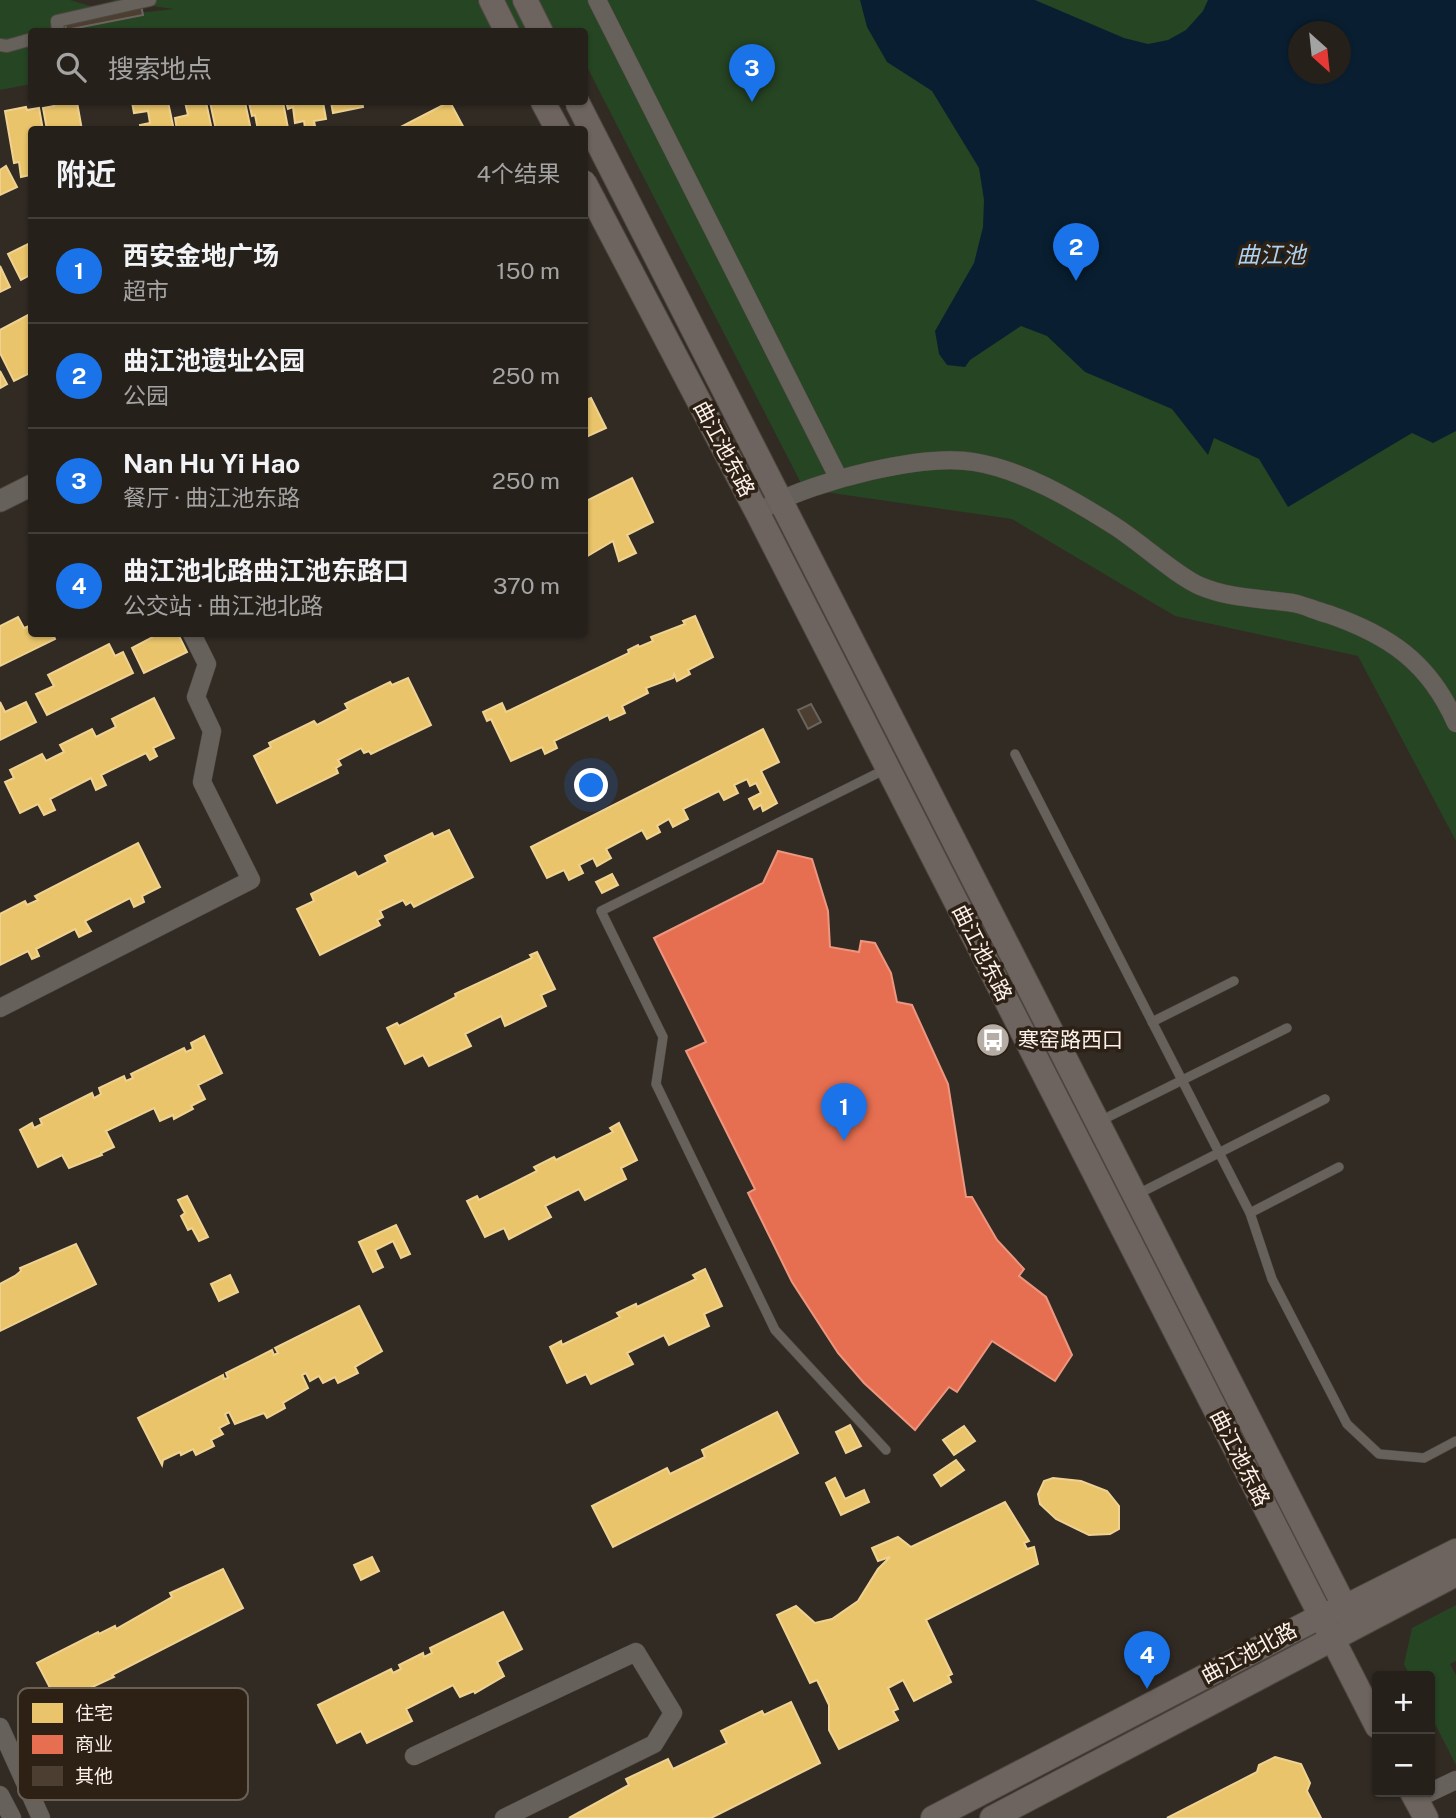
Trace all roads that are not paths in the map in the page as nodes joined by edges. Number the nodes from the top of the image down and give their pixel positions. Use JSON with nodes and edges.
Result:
{"nodes":[{"id":1,"x":150,"y":0,"type":"edge"},
{"id":2,"x":491,"y":0,"type":"edge"},
{"id":3,"x":525,"y":0,"type":"edge"},
{"id":4,"x":597,"y":0,"type":"edge"},
{"id":5,"x":58,"y":28,"type":"edge"},
{"id":6,"x":506,"y":28,"type":"edge"},
{"id":7,"x":539,"y":28,"type":"edge"},
{"id":8,"x":28,"y":40,"type":"edge"},
{"id":9,"x":0,"y":44,"type":"edge"},
{"id":10,"x":545,"y":105,"type":"edge"},
{"id":11,"x":579,"y":105,"type":"edge"},
{"id":12,"x":556,"y":126,"type":"edge"},
{"id":13,"x":621,"y":188,"type":"junction"},
{"id":14,"x":588,"y":197,"type":"edge"},
{"id":15,"x":839,"y":479,"type":"junction"},
{"id":16,"x":28,"y":487,"type":"edge"},
{"id":17,"x":780,"y":500,"type":"junction"},
{"id":18,"x":0,"y":501,"type":"edge"},
{"id":19,"x":757,"y":512,"type":"junction"},
{"id":20,"x":194,"y":637,"type":"edge"},
{"id":21,"x":1456,"y":723,"type":"edge"},
{"id":22,"x":1016,"y":754,"type":"dead end"},
{"id":23,"x":887,"y":768,"type":"junction"},
{"id":24,"x":1234,"y":981,"type":"dead end"},
{"id":25,"x":0,"y":1008,"type":"edge"},
{"id":26,"x":1152,"y":1022,"type":"junction"},
{"id":27,"x":1287,"y":1028,"type":"dead end"},
{"id":28,"x":1182,"y":1080,"type":"junction"},
{"id":29,"x":1325,"y":1099,"type":"dead end"},
{"id":30,"x":1096,"y":1123,"type":"junction"},
{"id":31,"x":1219,"y":1153,"type":"junction"},
{"id":32,"x":1339,"y":1167,"type":"dead end"},
{"id":33,"x":1133,"y":1196,"type":"junction"},
{"id":34,"x":1250,"y":1213,"type":"junction"},
{"id":35,"x":1456,"y":1441,"type":"edge"},
{"id":36,"x":886,"y":1450,"type":"dead end"},
{"id":37,"x":1456,"y":1551,"type":"edge"},
{"id":38,"x":1456,"y":1574,"type":"edge"},
{"id":39,"x":1321,"y":1616,"type":"junction"},
{"id":40,"x":1349,"y":1616,"type":"junction"},
{"id":41,"x":1333,"y":1640,"type":"junction"},
{"id":42,"x":1372,"y":1716,"type":"edge"},
{"id":43,"x":0,"y":1727,"type":"edge"},
{"id":44,"x":414,"y":1756,"type":"dead end"},
{"id":45,"x":18,"y":1767,"type":"edge"},
{"id":46,"x":1456,"y":1780,"type":"edge"},
{"id":47,"x":0,"y":1795,"type":"edge"},
{"id":48,"x":33,"y":1800,"type":"edge"},
{"id":49,"x":1418,"y":1803,"type":"edge"},
{"id":50,"x":12,"y":1818,"type":"edge"},
{"id":51,"x":41,"y":1818,"type":"edge"},
{"id":52,"x":504,"y":1818,"type":"edge"},
{"id":53,"x":933,"y":1818,"type":"edge"},
{"id":54,"x":992,"y":1818,"type":"edge"}],
"edges":[{"from":1,"to":5,"type":"street"},
{"from":2,"to":6,"type":"main road"},
{"from":3,"to":7,"type":"main road"},
{"from":4,"to":15,"type":"street"},
{"from":8,"to":9,"type":"street"},
{"from":10,"to":12,"type":"main road"},
{"from":11,"to":13,"type":"main road","name":"曲江池东路","bridge":true},
{"from":13,"to":14,"type":"street"},
{"from":13,"to":17,"type":"main road","name":"曲江池东路"},
{"from":14,"to":19,"type":"main road","name":"曲江池东路"},
{"from":15,"to":17,"type":"street"},
{"from":15,"to":21,"type":"street"},
{"from":16,"to":18,"type":"street"},
{"from":17,"to":19,"type":"street"},
{"from":17,"to":30,"type":"main road","name":"曲江池东路"},
{"from":19,"to":23,"type":"main road","name":"曲江池东路"},
{"from":20,"to":25,"type":"street"},
{"from":22,"to":26,"type":"lane"},
{"from":23,"to":36,"type":"lane"},
{"from":23,"to":39,"type":"main road","name":"曲江池东路"},
{"from":24,"to":26,"type":"lane"},
{"from":26,"to":28,"type":"lane"},
{"from":27,"to":28,"type":"lane"},
{"from":28,"to":30,"type":"lane"},
{"from":28,"to":31,"type":"lane"},
{"from":29,"to":31,"type":"lane"},
{"from":30,"to":33,"type":"main road","name":"曲江池东路"},
{"from":31,"to":33,"type":"lane"},
{"from":31,"to":34,"type":"lane"},
{"from":32,"to":34,"type":"lane"},
{"from":33,"to":40,"type":"main road","name":"曲江池东路"},
{"from":34,"to":35,"type":"lane"},
{"from":37,"to":40,"type":"main road","name":"曲江池北路"},
{"from":38,"to":40,"type":"main road","name":"曲江池北路"},
{"from":39,"to":40,"type":"main road","name":"曲江池北路"},
{"from":39,"to":41,"type":"main road","name":"曲江池东路"},
{"from":39,"to":53,"type":"main road","name":"曲江池北路"},
{"from":40,"to":41,"type":"main road","name":"曲江池北路"},
{"from":41,"to":42,"type":"main road","name":"曲江池东路"},
{"from":41,"to":54,"type":"main road","name":"曲江池北路"},
{"from":43,"to":45,"type":"street"},
{"from":44,"to":52,"type":"street"},
{"from":46,"to":49,"type":"street"},
{"from":47,"to":50,"type":"street"},
{"from":48,"to":51,"type":"street"}]}
